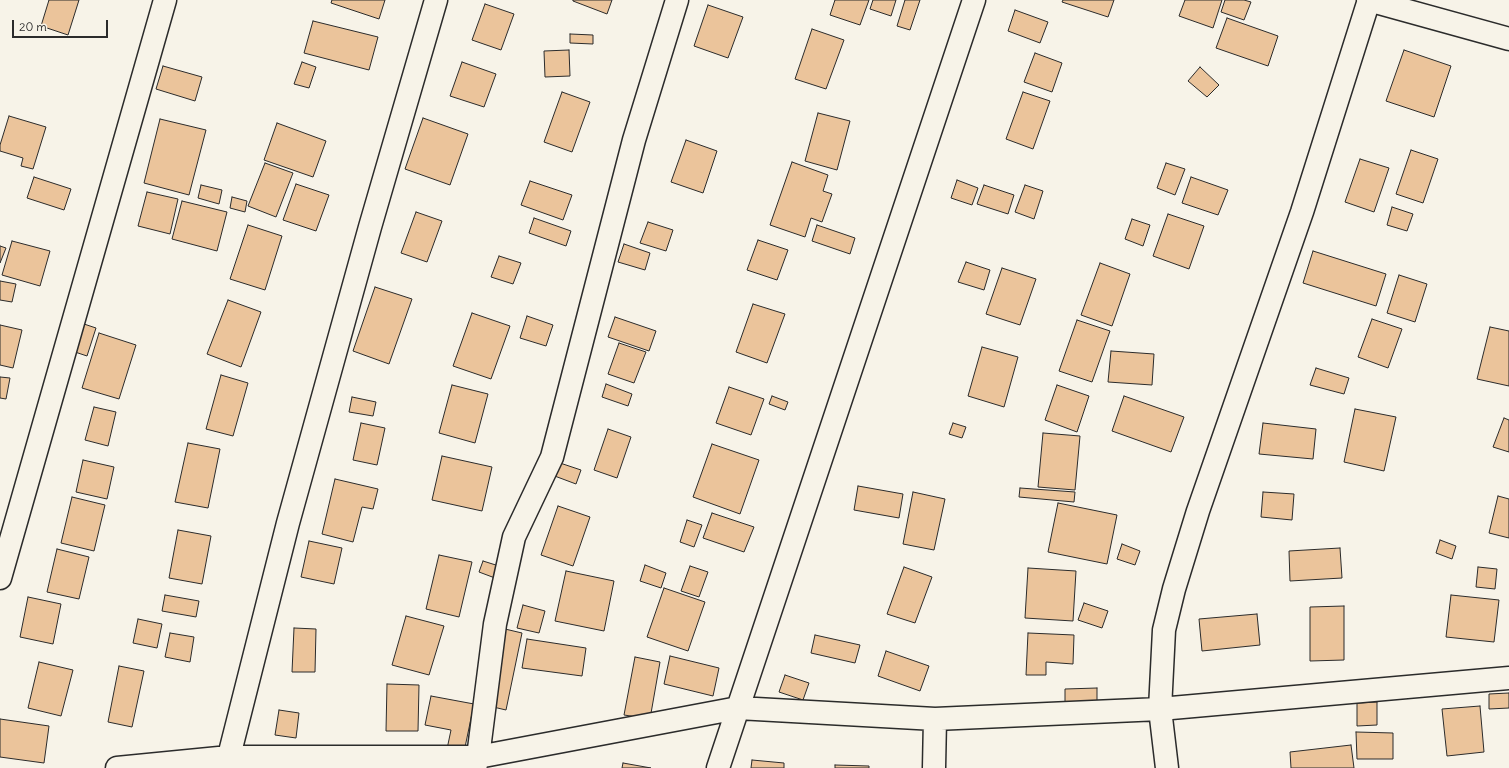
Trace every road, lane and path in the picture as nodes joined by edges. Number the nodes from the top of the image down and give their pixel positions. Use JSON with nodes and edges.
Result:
{"nodes":[{"id":1,"x":165,"y":0,"type":"edge"},
{"id":2,"x":436,"y":0,"type":"edge"},
{"id":3,"x":677,"y":0,"type":"edge"},
{"id":4,"x":974,"y":0,"type":"edge"},
{"id":5,"x":1368,"y":0,"type":"edge"},
{"id":6,"x":1509,"y":39,"type":"edge"},
{"id":7,"x":0,"y":578,"type":"edge"},
{"id":8,"x":1509,"y":678,"type":"edge"},
{"id":9,"x":738,"y":708,"type":"junction"},
{"id":10,"x":1160,"y":709,"type":"junction"},
{"id":11,"x":934,"y":719,"type":"junction"},
{"id":12,"x":227,"y":763,"type":"edge"},
{"id":13,"x":476,"y":763,"type":"edge"},
{"id":14,"x":118,"y":768,"type":"edge"},
{"id":15,"x":718,"y":768,"type":"edge"},
{"id":16,"x":934,"y":768,"type":"edge"},
{"id":17,"x":1167,"y":768,"type":"edge"}],
"edges":[{"from":1,"to":7,"type":"street"},
{"from":2,"to":12,"type":"street"},
{"from":3,"to":13,"type":"street"},
{"from":4,"to":9,"type":"street"},
{"from":5,"to":6,"type":"street"},
{"from":5,"to":10,"type":"street"},
{"from":8,"to":10,"type":"street"},
{"from":9,"to":11,"type":"street"},
{"from":9,"to":13,"type":"street"},
{"from":9,"to":15,"type":"street"},
{"from":10,"to":11,"type":"street"},
{"from":10,"to":17,"type":"street"},
{"from":11,"to":16,"type":"street"},
{"from":12,"to":13,"type":"street"},
{"from":12,"to":14,"type":"street"}]}
